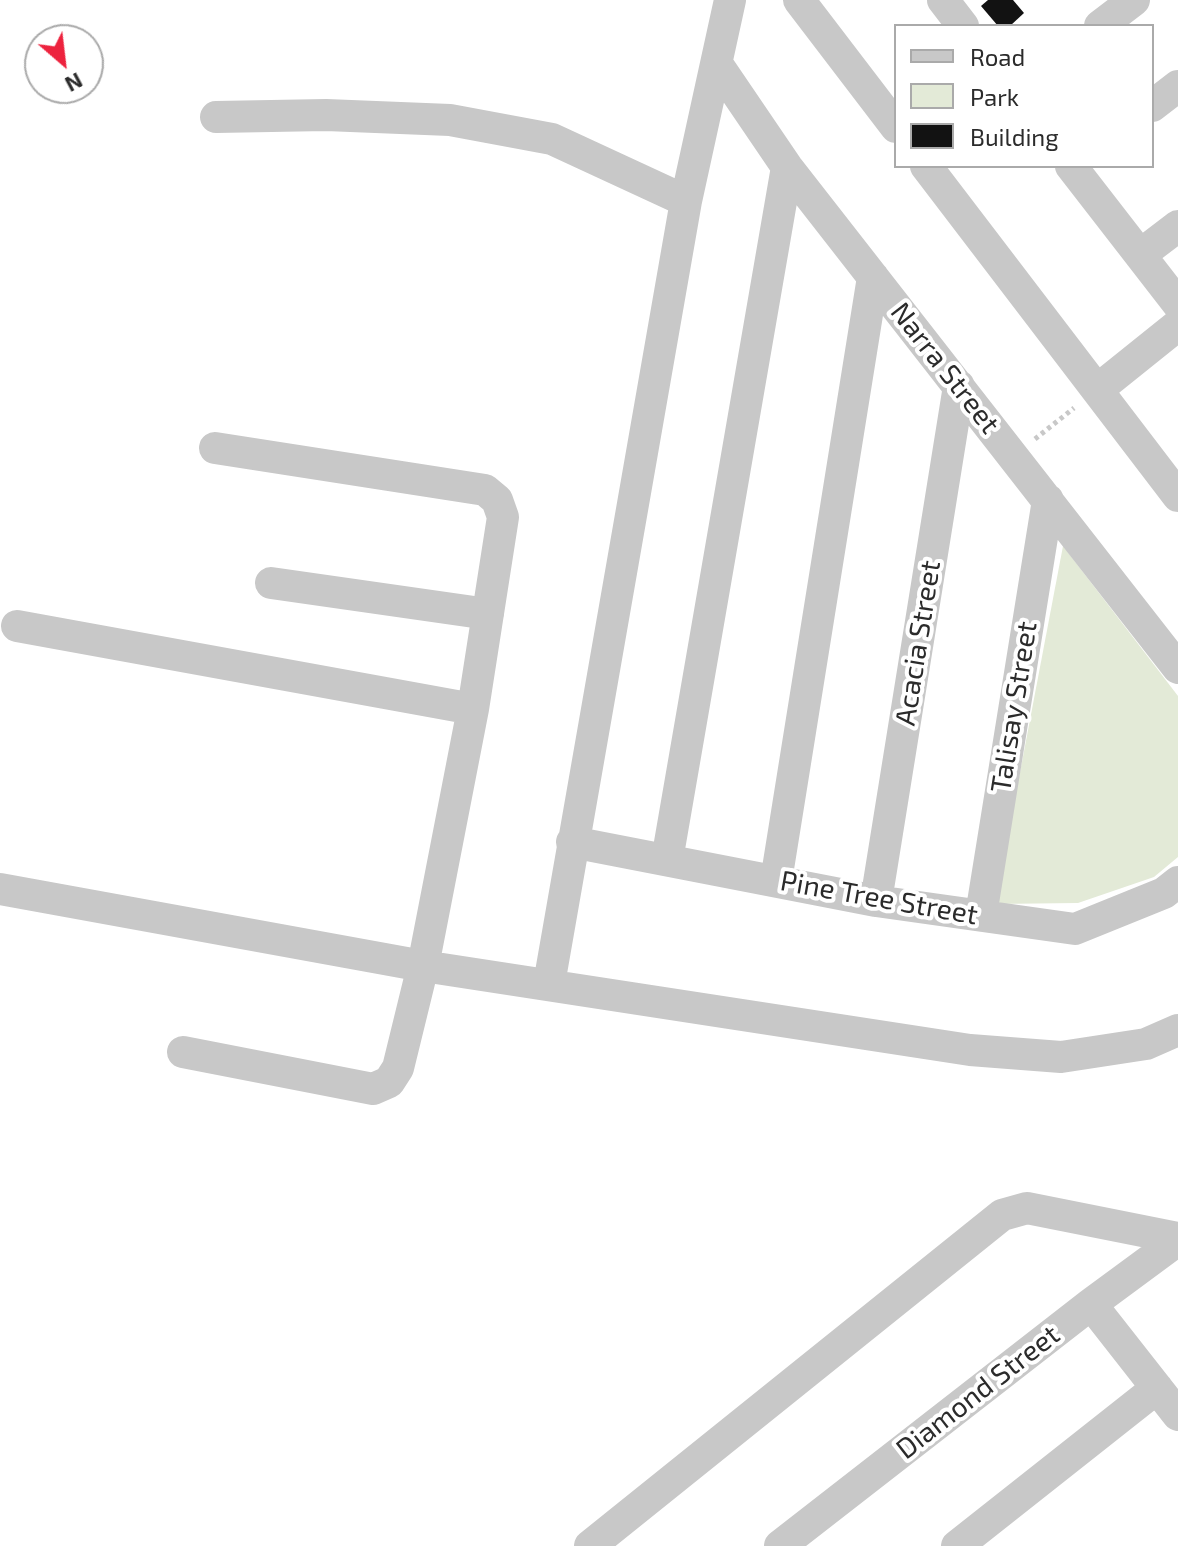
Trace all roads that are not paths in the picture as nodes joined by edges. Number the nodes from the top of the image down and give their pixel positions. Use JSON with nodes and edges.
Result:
{"nodes":[{"id":1,"x":730,"y":0,"type":"edge"},
{"id":2,"x":799,"y":0,"type":"edge"},
{"id":3,"x":1134,"y":0,"type":"edge"},
{"id":4,"x":1103,"y":24,"type":"edge"},
{"id":5,"x":717,"y":64,"type":"junction"},
{"id":6,"x":1178,"y":86,"type":"edge"},
{"id":7,"x":1154,"y":104,"type":"edge"},
{"id":8,"x":216,"y":117,"type":"dead end"},
{"id":9,"x":894,"y":124,"type":"edge"},
{"id":10,"x":787,"y":167,"type":"junction"},
{"id":11,"x":928,"y":168,"type":"edge"},
{"id":12,"x":1074,"y":168,"type":"edge"},
{"id":13,"x":686,"y":201,"type":"junction"},
{"id":14,"x":1178,"y":226,"type":"edge"},
{"id":15,"x":1140,"y":255,"type":"junction"},
{"id":16,"x":873,"y":277,"type":"junction"},
{"id":17,"x":1178,"y":304,"type":"edge"},
{"id":18,"x":1178,"y":325,"type":"edge"},
{"id":19,"x":959,"y":386,"type":"junction"},
{"id":20,"x":1097,"y":390,"type":"junction"},
{"id":21,"x":215,"y":448,"type":"dead end"},
{"id":22,"x":1178,"y":496,"type":"edge"},
{"id":23,"x":1048,"y":500,"type":"junction"},
{"id":24,"x":271,"y":583,"type":"dead end"},
{"id":25,"x":488,"y":614,"type":"junction"},
{"id":26,"x":17,"y":626,"type":"dead end"},
{"id":27,"x":1178,"y":668,"type":"edge"},
{"id":28,"x":473,"y":709,"type":"junction"},
{"id":29,"x":572,"y":842,"type":"junction"},
{"id":30,"x":667,"y":860,"type":"junction"},
{"id":31,"x":776,"y":881,"type":"junction"},
{"id":32,"x":1178,"y":882,"type":"edge"},
{"id":33,"x":0,"y":889,"type":"edge"},
{"id":34,"x":876,"y":901,"type":"junction"},
{"id":35,"x":981,"y":915,"type":"junction"},
{"id":36,"x":423,"y":966,"type":"junction"},
{"id":37,"x":549,"y":984,"type":"junction"},
{"id":38,"x":1178,"y":1030,"type":"edge"},
{"id":39,"x":183,"y":1052,"type":"dead end"},
{"id":40,"x":1178,"y":1239,"type":"edge"},
{"id":41,"x":1091,"y":1304,"type":"junction"},
{"id":42,"x":1157,"y":1388,"type":"junction"},
{"id":43,"x":1178,"y":1415,"type":"edge"},
{"id":44,"x":590,"y":1546,"type":"edge"},
{"id":45,"x":780,"y":1546,"type":"edge"},
{"id":46,"x":957,"y":1546,"type":"edge"}],
"edges":[{"from":1,"to":5,"type":"street"},
{"from":2,"to":9,"type":"street"},
{"from":3,"to":4,"type":"street"},
{"from":5,"to":10,"type":"street","name":"Narra Street"},
{"from":5,"to":13,"type":"street"},
{"from":6,"to":7,"type":"street"},
{"from":8,"to":13,"type":"street"},
{"from":10,"to":16,"type":"street","name":"Narra Street"},
{"from":10,"to":30,"type":"street"},
{"from":11,"to":20,"type":"street"},
{"from":12,"to":15,"type":"street"},
{"from":13,"to":29,"type":"street"},
{"from":14,"to":15,"type":"street"},
{"from":15,"to":17,"type":"street"},
{"from":16,"to":19,"type":"street","name":"Narra Street"},
{"from":16,"to":31,"type":"street"},
{"from":18,"to":20,"type":"street"},
{"from":19,"to":23,"type":"street","name":"Narra Street"},
{"from":19,"to":34,"type":"street","name":"Acacia Street"},
{"from":20,"to":22,"type":"street"},
{"from":21,"to":25,"type":"street"},
{"from":23,"to":27,"type":"street","name":"Narra Street"},
{"from":23,"to":35,"type":"street","name":"Talisay Street"},
{"from":24,"to":25,"type":"street"},
{"from":25,"to":28,"type":"street"},
{"from":26,"to":28,"type":"street"},
{"from":28,"to":36,"type":"street"},
{"from":29,"to":30,"type":"street","name":"Pine Tree Street"},
{"from":29,"to":37,"type":"street"},
{"from":30,"to":31,"type":"street","name":"Pine Tree Street"},
{"from":31,"to":34,"type":"street","name":"Pine Tree Street"},
{"from":32,"to":35,"type":"street","name":"Pine Tree Street"},
{"from":33,"to":36,"type":"street"},
{"from":34,"to":35,"type":"street","name":"Pine Tree Street"},
{"from":36,"to":37,"type":"street"},
{"from":36,"to":39,"type":"street"},
{"from":37,"to":38,"type":"street"},
{"from":40,"to":41,"type":"street","name":"Diamond Street"},
{"from":40,"to":44,"type":"street"},
{"from":41,"to":42,"type":"street"},
{"from":41,"to":45,"type":"street","name":"Diamond Street"},
{"from":42,"to":43,"type":"street"},
{"from":42,"to":46,"type":"street"}]}
